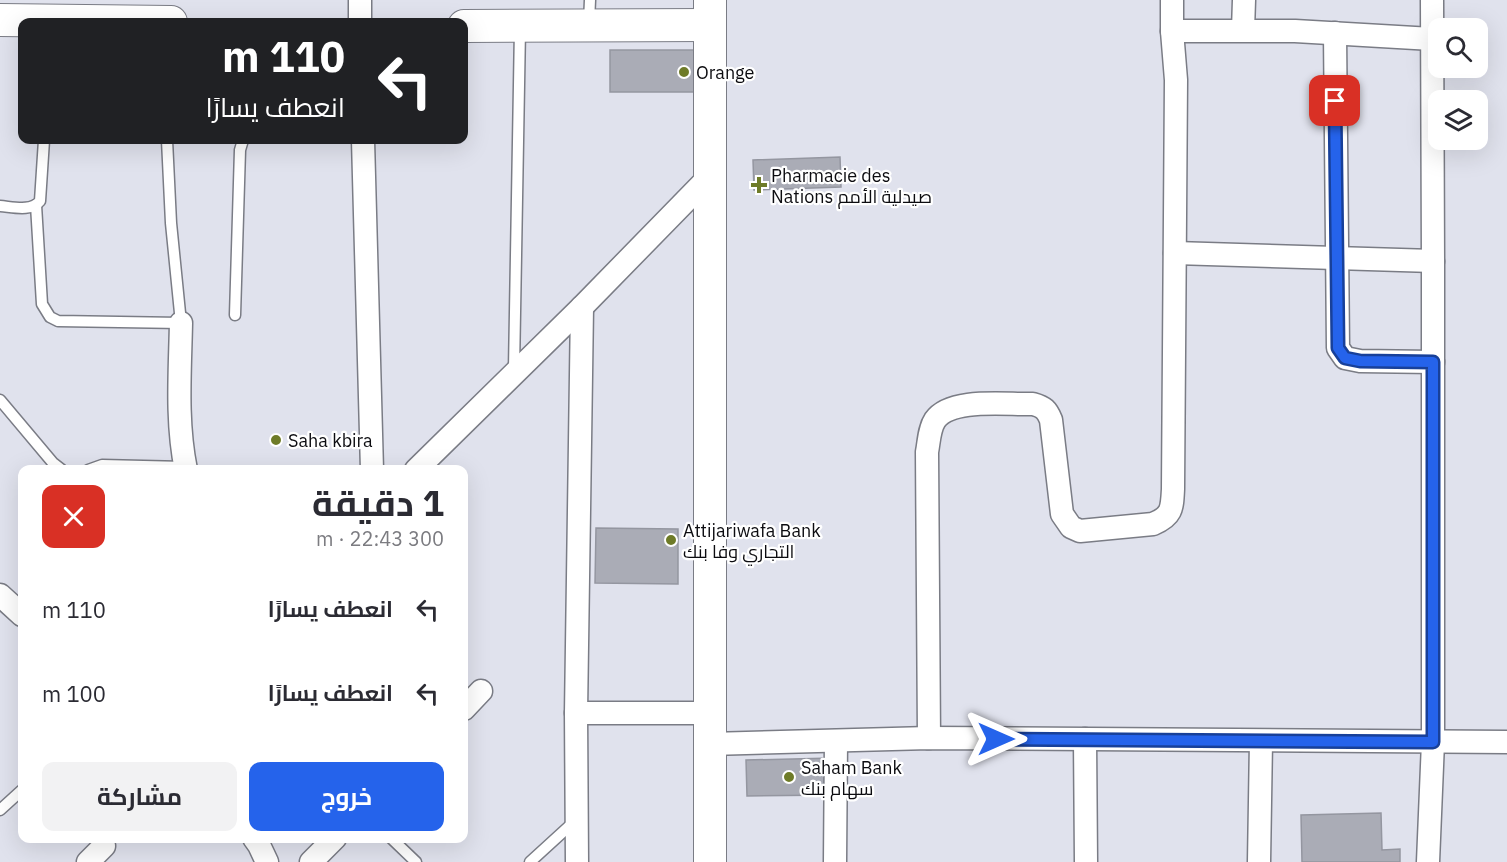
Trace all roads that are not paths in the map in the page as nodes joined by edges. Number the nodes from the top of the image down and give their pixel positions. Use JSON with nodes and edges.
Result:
{"nodes":[{"id":1,"x":360,"y":0,"type":"edge"},
{"id":2,"x":1172,"y":0,"type":"edge"},
{"id":3,"x":1244,"y":0,"type":"edge"},
{"id":4,"x":1432,"y":0,"type":"edge"},
{"id":5,"x":590,"y":13,"type":"edge"},
{"id":6,"x":710,"y":13,"type":"edge"},
{"id":7,"x":360,"y":18,"type":"edge"},
{"id":8,"x":1432,"y":18,"type":"edge"},
{"id":9,"x":0,"y":20,"type":"edge"},
{"id":10,"x":18,"y":20,"type":"edge"},
{"id":11,"x":520,"y":25,"type":"junction"},
{"id":12,"x":468,"y":26,"type":"edge"},
{"id":13,"x":1243,"y":30,"type":"junction"},
{"id":14,"x":1172,"y":31,"type":"junction"},
{"id":15,"x":1335,"y":33,"type":"junction"},
{"id":16,"x":1428,"y":39,"type":"edge"},
{"id":17,"x":1432,"y":78,"type":"edge"},
{"id":18,"x":44,"y":144,"type":"edge"},
{"id":19,"x":167,"y":144,"type":"edge"},
{"id":20,"x":242,"y":144,"type":"edge"},
{"id":21,"x":363,"y":144,"type":"edge"},
{"id":22,"x":711,"y":175,"type":"junction"},
{"id":23,"x":36,"y":205,"type":"junction"},
{"id":24,"x":0,"y":206,"type":"edge"},
{"id":25,"x":1175,"y":253,"type":"junction"},
{"id":26,"x":1336,"y":258,"type":"junction"},
{"id":27,"x":1433,"y":261,"type":"junction"},
{"id":28,"x":582,"y":307,"type":"junction"},
{"id":29,"x":235,"y":315,"type":"dead end"},
{"id":30,"x":182,"y":322,"type":"junction"},
{"id":31,"x":1433,"y":362,"type":"junction"},
{"id":32,"x":514,"y":373,"type":"junction"},
{"id":33,"x":0,"y":400,"type":"edge"},
{"id":34,"x":56,"y":465,"type":"edge"},
{"id":35,"x":185,"y":465,"type":"edge"},
{"id":36,"x":372,"y":465,"type":"edge"},
{"id":37,"x":421,"y":465,"type":"edge"},
{"id":38,"x":0,"y":595,"type":"edge"},
{"id":39,"x":18,"y":611,"type":"edge"},
{"id":40,"x":481,"y":691,"type":"dead end"},
{"id":41,"x":468,"y":705,"type":"edge"},
{"id":42,"x":576,"y":713,"type":"junction"},
{"id":43,"x":710,"y":713,"type":"junction"},
{"id":44,"x":929,"y":738,"type":"junction"},
{"id":45,"x":1085,"y":739,"type":"junction"},
{"id":46,"x":836,"y":741,"type":"junction"},
{"id":47,"x":1261,"y":741,"type":"junction"},
{"id":48,"x":1433,"y":742,"type":"junction"},
{"id":49,"x":1507,"y":742,"type":"edge"},
{"id":50,"x":710,"y":744,"type":"junction"},
{"id":51,"x":18,"y":794,"type":"edge"},
{"id":52,"x":0,"y":810,"type":"edge"},
{"id":53,"x":577,"y":819,"type":"junction"},
{"id":54,"x":258,"y":843,"type":"edge"},
{"id":55,"x":329,"y":843,"type":"edge"},
{"id":56,"x":396,"y":843,"type":"edge"},
{"id":57,"x":106,"y":849,"type":"edge"},
{"id":58,"x":88,"y":862,"type":"edge"},
{"id":59,"x":267,"y":862,"type":"edge"},
{"id":60,"x":311,"y":862,"type":"edge"},
{"id":61,"x":416,"y":862,"type":"edge"},
{"id":62,"x":530,"y":862,"type":"edge"},
{"id":63,"x":577,"y":862,"type":"edge"},
{"id":64,"x":710,"y":862,"type":"edge"},
{"id":65,"x":835,"y":862,"type":"edge"},
{"id":66,"x":1086,"y":862,"type":"edge"},
{"id":67,"x":1258,"y":862,"type":"edge"},
{"id":68,"x":1428,"y":862,"type":"edge"}],
"edges":[{"from":1,"to":7,"type":"street"},
{"from":2,"to":14,"type":"street"},
{"from":3,"to":13,"type":"street"},
{"from":4,"to":8,"type":"street"},
{"from":5,"to":6,"type":"street"},
{"from":5,"to":11,"type":"street"},
{"from":6,"to":22,"type":"street"},
{"from":9,"to":10,"type":"street"},
{"from":11,"to":12,"type":"street"},
{"from":11,"to":32,"type":"lane"},
{"from":13,"to":14,"type":"street"},
{"from":13,"to":15,"type":"street"},
{"from":14,"to":25,"type":"street"},
{"from":15,"to":16,"type":"street"},
{"from":15,"to":26,"type":"street"},
{"from":17,"to":27,"type":"street"},
{"from":18,"to":23,"type":"lane"},
{"from":19,"to":30,"type":"lane"},
{"from":20,"to":29,"type":"lane"},
{"from":21,"to":36,"type":"street"},
{"from":22,"to":28,"type":"street"},
{"from":22,"to":43,"type":"street"},
{"from":23,"to":24,"type":"lane"},
{"from":23,"to":30,"type":"lane"},
{"from":25,"to":26,"type":"street"},
{"from":25,"to":44,"type":"street"},
{"from":26,"to":27,"type":"street"},
{"from":26,"to":31,"type":"street"},
{"from":27,"to":31,"type":"street"},
{"from":28,"to":32,"type":"street"},
{"from":28,"to":42,"type":"street"},
{"from":30,"to":35,"type":"street"},
{"from":31,"to":48,"type":"street"},
{"from":32,"to":37,"type":"street"},
{"from":33,"to":34,"type":"lane"},
{"from":38,"to":39,"type":"street"},
{"from":40,"to":41,"type":"street"},
{"from":42,"to":43,"type":"street"},
{"from":42,"to":53,"type":"street"},
{"from":43,"to":50,"type":"street"},
{"from":44,"to":45,"type":"street"},
{"from":44,"to":46,"type":"street"},
{"from":45,"to":47,"type":"street"},
{"from":45,"to":66,"type":"street"},
{"from":46,"to":50,"type":"street"},
{"from":46,"to":65,"type":"street"},
{"from":47,"to":48,"type":"street"},
{"from":47,"to":67,"type":"street"},
{"from":48,"to":49,"type":"street"},
{"from":48,"to":68,"type":"street"},
{"from":50,"to":64,"type":"street"},
{"from":51,"to":52,"type":"lane"},
{"from":53,"to":62,"type":"lane"},
{"from":53,"to":63,"type":"street"},
{"from":54,"to":59,"type":"street"},
{"from":55,"to":60,"type":"street"},
{"from":56,"to":61,"type":"lane"},
{"from":57,"to":58,"type":"street"}]}
